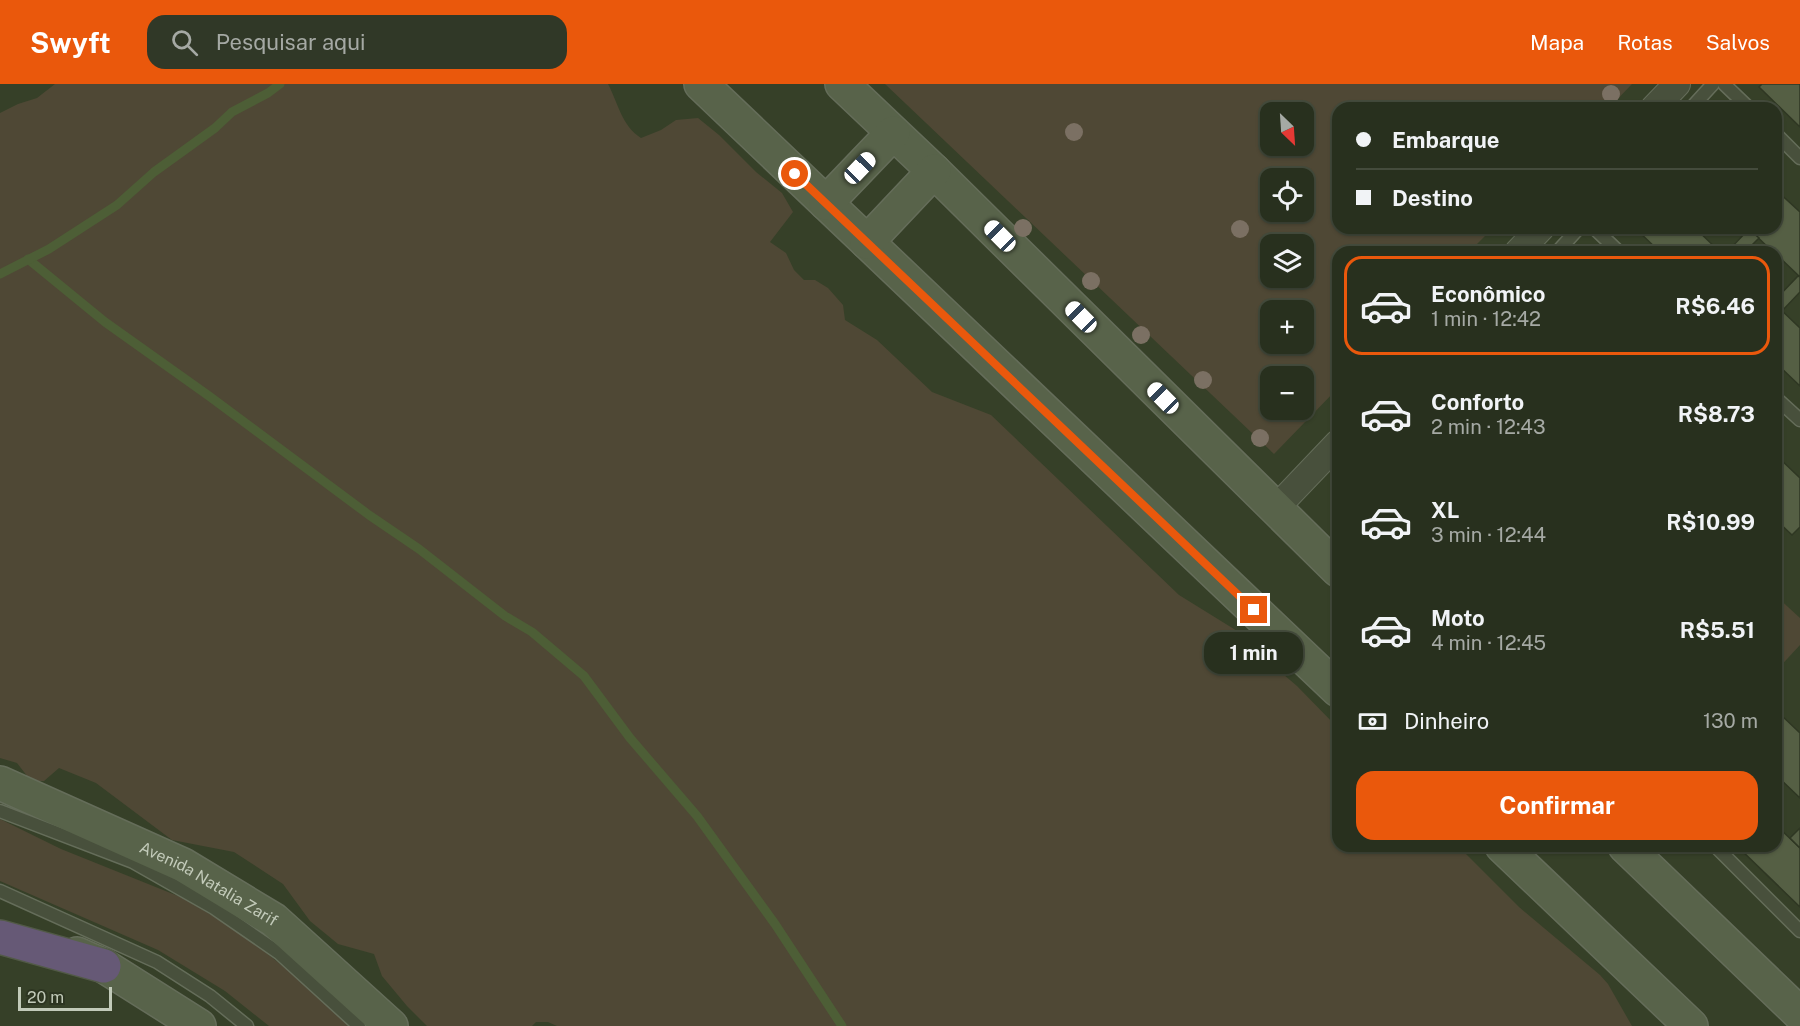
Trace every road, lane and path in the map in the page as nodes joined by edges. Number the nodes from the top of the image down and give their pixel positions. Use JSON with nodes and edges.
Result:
{"nodes":[{"id":1,"x":701,"y":84,"type":"edge"},
{"id":2,"x":842,"y":84,"type":"edge"},
{"id":3,"x":1677,"y":84,"type":"edge"},
{"id":4,"x":1713,"y":84,"type":"edge"},
{"id":5,"x":1724,"y":84,"type":"edge"},
{"id":6,"x":1660,"y":102,"type":"edge"},
{"id":7,"x":1696,"y":102,"type":"edge"},
{"id":8,"x":1743,"y":102,"type":"edge"},
{"id":9,"x":893,"y":133,"type":"junction"},
{"id":10,"x":1782,"y":140,"type":"edge"},
{"id":11,"x":1800,"y":158,"type":"edge"},
{"id":12,"x":934,"y":171,"type":"junction"},
{"id":13,"x":826,"y":203,"type":"junction"},
{"id":14,"x":1535,"y":234,"type":"edge"},
{"id":15,"x":1574,"y":234,"type":"edge"},
{"id":16,"x":1600,"y":234,"type":"edge"},
{"id":17,"x":867,"y":242,"type":"junction"},
{"id":18,"x":1524,"y":246,"type":"edge"},
{"id":19,"x":1562,"y":246,"type":"edge"},
{"id":20,"x":1613,"y":246,"type":"edge"},
{"id":21,"x":1782,"y":404,"type":"edge"},
{"id":22,"x":1800,"y":420,"type":"edge"},
{"id":23,"x":1332,"y":448,"type":"edge"},
{"id":24,"x":1275,"y":509,"type":"junction"},
{"id":25,"x":1332,"y":564,"type":"edge"},
{"id":26,"x":1332,"y":684,"type":"edge"},
{"id":27,"x":0,"y":783,"type":"edge"},
{"id":28,"x":0,"y":811,"type":"edge"},
{"id":29,"x":1508,"y":852,"type":"edge"},
{"id":30,"x":1631,"y":852,"type":"edge"},
{"id":31,"x":1721,"y":852,"type":"edge"},
{"id":32,"x":0,"y":891,"type":"edge"},
{"id":33,"x":0,"y":921,"type":"edge"},
{"id":34,"x":1800,"y":931,"type":"edge"},
{"id":35,"x":0,"y":937,"type":"edge"},
{"id":36,"x":157,"y":962,"type":"junction"},
{"id":37,"x":121,"y":964,"type":"junction"},
{"id":38,"x":1800,"y":1014,"type":"edge"},
{"id":39,"x":199,"y":1026,"type":"edge"},
{"id":40,"x":248,"y":1026,"type":"edge"},
{"id":41,"x":359,"y":1026,"type":"edge"},
{"id":42,"x":391,"y":1026,"type":"edge"},
{"id":43,"x":1691,"y":1026,"type":"edge"}],
"edges":[{"from":1,"to":13,"type":"street"},
{"from":2,"to":9,"type":"street"},
{"from":3,"to":6,"type":"street"},
{"from":4,"to":7,"type":"lane"},
{"from":5,"to":8,"type":"lane"},
{"from":9,"to":12,"type":"street"},
{"from":9,"to":13,"type":"street"},
{"from":10,"to":11,"type":"lane"},
{"from":12,"to":17,"type":"street"},
{"from":12,"to":24,"type":"street"},
{"from":13,"to":17,"type":"street"},
{"from":14,"to":18,"type":"street"},
{"from":15,"to":19,"type":"lane"},
{"from":16,"to":20,"type":"lane"},
{"from":17,"to":26,"type":"street"},
{"from":21,"to":22,"type":"lane"},
{"from":23,"to":24,"type":"street"},
{"from":24,"to":25,"type":"street"},
{"from":27,"to":42,"type":"street","name":"Avenida Natalia Zarif"},
{"from":28,"to":41,"type":"lane"},
{"from":29,"to":43,"type":"street"},
{"from":30,"to":38,"type":"street"},
{"from":31,"to":34,"type":"lane"},
{"from":32,"to":36,"type":"lane"},
{"from":33,"to":37,"type":"street"},
{"from":35,"to":37,"type":"highway"},
{"from":36,"to":37,"type":"lane"},
{"from":36,"to":40,"type":"lane"},
{"from":37,"to":39,"type":"street"}]}
